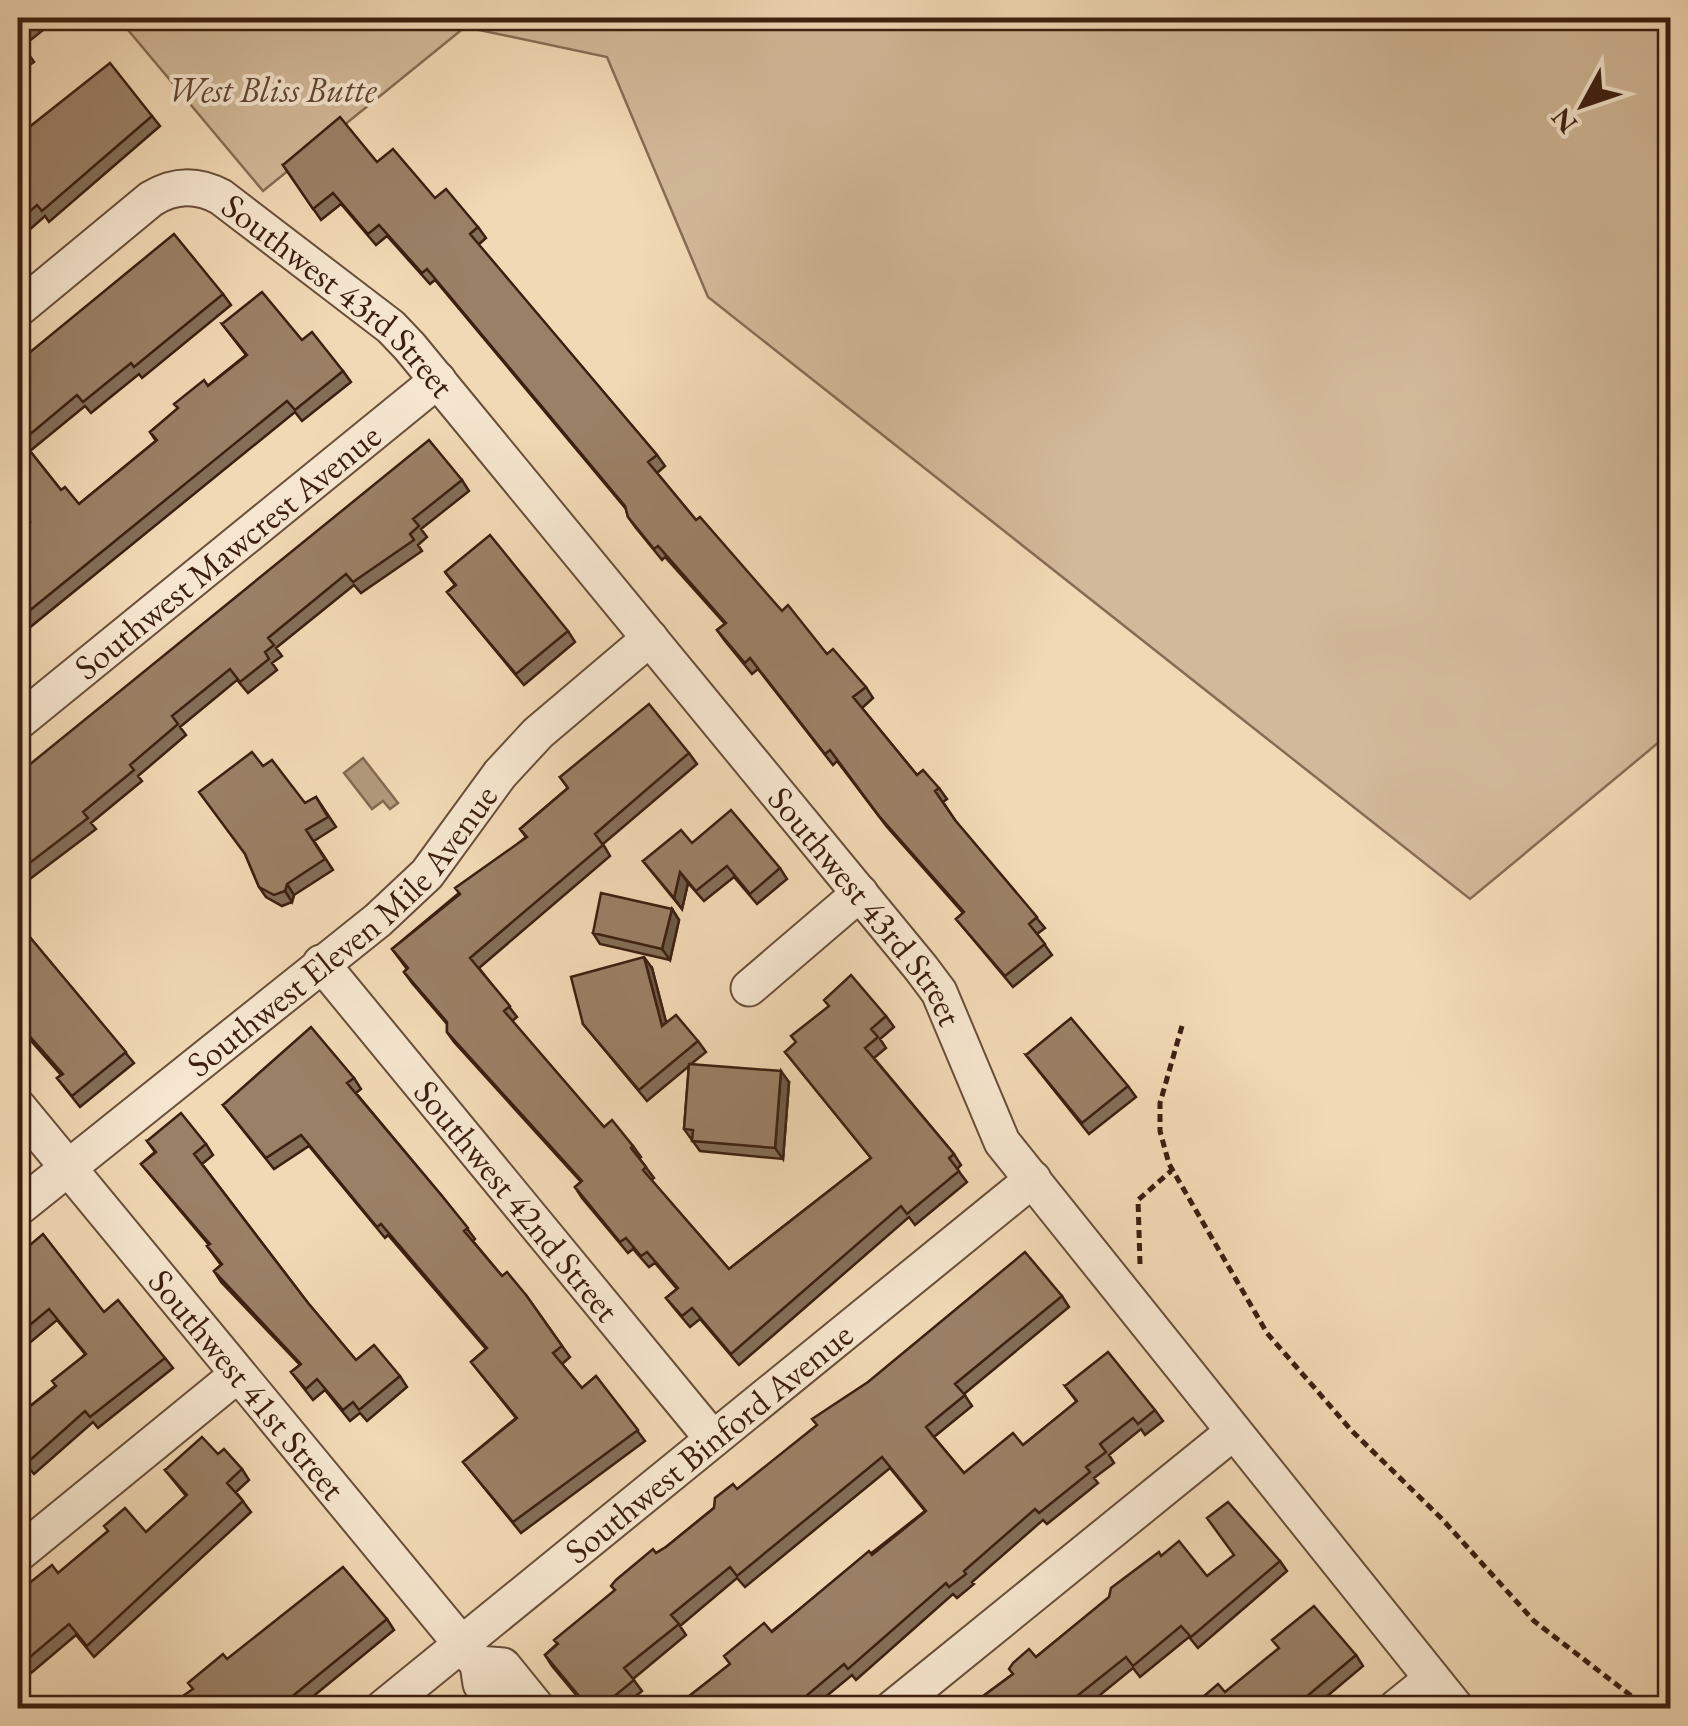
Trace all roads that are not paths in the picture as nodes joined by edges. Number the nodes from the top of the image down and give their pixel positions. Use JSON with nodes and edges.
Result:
{"nodes":[{"id":1,"x":18,"y":308,"type":"edge"},
{"id":2,"x":438,"y":380,"type":"junction"},
{"id":3,"x":650,"y":638,"type":"junction"},
{"id":4,"x":18,"y":722,"type":"edge"},
{"id":5,"x":860,"y":893,"type":"junction"},
{"id":6,"x":321,"y":963,"type":"junction"},
{"id":7,"x":749,"y":988,"type":"dead end"},
{"id":8,"x":18,"y":1107,"type":"edge"},
{"id":9,"x":67,"y":1167,"type":"junction"},
{"id":10,"x":1033,"y":1180,"type":"junction"},
{"id":11,"x":18,"y":1208,"type":"edge"},
{"id":12,"x":237,"y":1375,"type":"junction"},
{"id":13,"x":1232,"y":1433,"type":"junction"},
{"id":14,"x":713,"y":1439,"type":"junction"},
{"id":15,"x":18,"y":1554,"type":"edge"},
{"id":16,"x":470,"y":1655,"type":"junction"},
{"id":17,"x":1432,"y":1679,"type":"junction"},
{"id":18,"x":383,"y":1708,"type":"edge"},
{"id":19,"x":500,"y":1708,"type":"edge"},
{"id":20,"x":537,"y":1708,"type":"edge"},
{"id":21,"x":894,"y":1708,"type":"edge"},
{"id":22,"x":1396,"y":1708,"type":"edge"},
{"id":23,"x":1456,"y":1708,"type":"edge"}],
"edges":[{"from":1,"to":2,"type":"street","name":"Southwest 43rd Street"},
{"from":2,"to":3,"type":"street","name":"Southwest 43rd Street"},
{"from":2,"to":4,"type":"street","name":"Southwest Mawcrest Avenue"},
{"from":3,"to":5,"type":"street","name":"Southwest 43rd Street"},
{"from":3,"to":6,"type":"street","name":"Southwest Eleven Mile Avenue"},
{"from":5,"to":7,"type":"street"},
{"from":5,"to":10,"type":"street","name":"Southwest 43rd Street"},
{"from":6,"to":9,"type":"street","name":"Southwest Eleven Mile Avenue"},
{"from":6,"to":14,"type":"street","name":"Southwest 42nd Street"},
{"from":8,"to":9,"type":"street","name":"Southwest 41st Street"},
{"from":9,"to":11,"type":"street","name":"Southwest Eleven Mile Avenue"},
{"from":9,"to":12,"type":"street","name":"Southwest 41st Street"},
{"from":10,"to":13,"type":"street","name":"Southwest 43rd Street"},
{"from":10,"to":14,"type":"street","name":"Southwest Binford Avenue"},
{"from":12,"to":15,"type":"street"},
{"from":12,"to":16,"type":"street","name":"Southwest 41st Street"},
{"from":13,"to":17,"type":"street","name":"Southwest 43rd Street"},
{"from":13,"to":21,"type":"street"},
{"from":14,"to":16,"type":"street","name":"Southwest Binford Avenue"},
{"from":16,"to":18,"type":"street","name":"Southwest Binford Avenue"},
{"from":16,"to":19,"type":"street","name":"Southwest 41st Street"},
{"from":16,"to":20,"type":"street","name":"Southwest 41st Street"},
{"from":17,"to":22,"type":"street"},
{"from":17,"to":23,"type":"street","name":"Southwest 43rd Street"}]}
